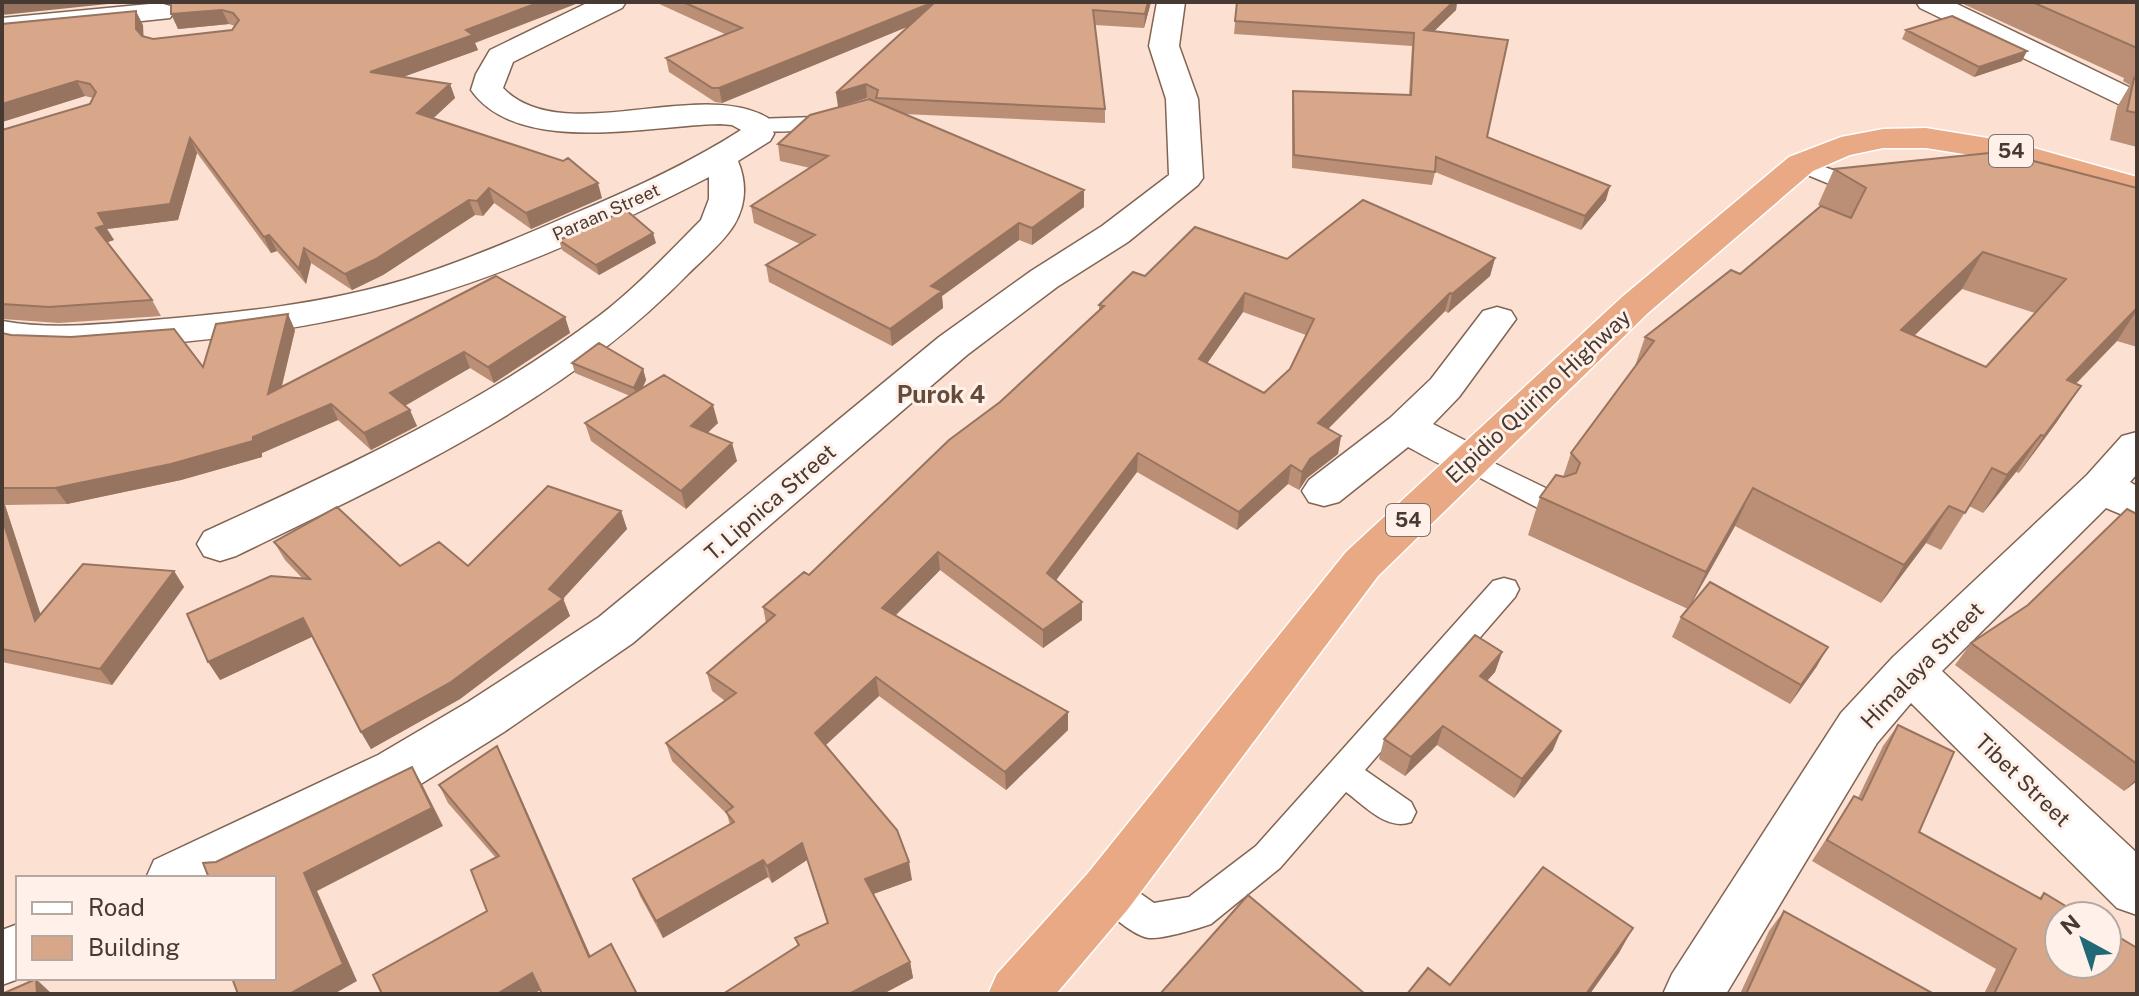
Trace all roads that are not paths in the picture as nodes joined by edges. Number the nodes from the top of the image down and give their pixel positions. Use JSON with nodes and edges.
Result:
{"nodes":[{"id":1,"x":612,"y":2,"type":"edge"},
{"id":2,"x":1171,"y":2,"type":"edge"},
{"id":3,"x":1930,"y":2,"type":"edge"},
{"id":4,"x":167,"y":7,"type":"edge"},
{"id":5,"x":2,"y":27,"type":"edge"},
{"id":6,"x":161,"y":42,"type":"edge"},
{"id":7,"x":2137,"y":103,"type":"edge"},
{"id":8,"x":855,"y":111,"type":"edge"},
{"id":9,"x":757,"y":125,"type":"junction"},
{"id":10,"x":720,"y":159,"type":"junction"},
{"id":11,"x":1801,"y":164,"type":"junction"},
{"id":12,"x":1892,"y":186,"type":"edge"},
{"id":13,"x":2137,"y":188,"type":"edge"},
{"id":14,"x":1497,"y":319,"type":"dead end"},
{"id":15,"x":2,"y":333,"type":"edge"},
{"id":16,"x":1405,"y":428,"type":"junction"},
{"id":17,"x":2137,"y":446,"type":"edge"},
{"id":18,"x":1469,"y":460,"type":"junction"},
{"id":19,"x":1324,"y":491,"type":"dead end"},
{"id":20,"x":2120,"y":495,"type":"edge"},
{"id":21,"x":1550,"y":502,"type":"edge"},
{"id":22,"x":220,"y":544,"type":"dead end"},
{"id":23,"x":1504,"y":589,"type":"dead end"},
{"id":24,"x":1910,"y":671,"type":"junction"},
{"id":25,"x":1343,"y":772,"type":"junction"},
{"id":26,"x":1399,"y":812,"type":"dead end"},
{"id":27,"x":178,"y":876,"type":"edge"},
{"id":28,"x":2137,"y":890,"type":"edge"},
{"id":29,"x":1108,"y":891,"type":"junction"},
{"id":30,"x":1018,"y":994,"type":"edge"},
{"id":31,"x":1693,"y":994,"type":"edge"}],
"edges":[{"from":1,"to":9,"type":"street"},
{"from":2,"to":27,"type":"street","name":"T. Lipnica Street"},
{"from":3,"to":7,"type":"street"},
{"from":4,"to":5,"type":"street"},
{"from":4,"to":6,"type":"street"},
{"from":8,"to":9,"type":"lane"},
{"from":9,"to":10,"type":"street","name":"Paraan Street"},
{"from":10,"to":15,"type":"street","name":"Paraan Street"},
{"from":10,"to":22,"type":"street"},
{"from":11,"to":12,"type":"lane"},
{"from":11,"to":13,"type":"highway","name":"Elpidio Quirino Highway","number":"54"},
{"from":11,"to":18,"type":"highway","name":"Elpidio Quirino Highway","number":"54"},
{"from":14,"to":16,"type":"street"},
{"from":16,"to":18,"type":"street"},
{"from":16,"to":19,"type":"street"},
{"from":17,"to":20,"type":"street","name":"Himalaya Street"},
{"from":18,"to":21,"type":"lane"},
{"from":18,"to":29,"type":"highway","name":"Elpidio Quirino Highway","number":"54"},
{"from":20,"to":24,"type":"street","name":"Himalaya Street"},
{"from":23,"to":25,"type":"lane"},
{"from":24,"to":28,"type":"street","name":"Tibet Street"},
{"from":24,"to":31,"type":"street","name":"Himalaya Street"},
{"from":25,"to":26,"type":"lane"},
{"from":25,"to":29,"type":"lane"},
{"from":29,"to":30,"type":"highway","name":"Elpidio Quirino Highway","number":"54"}]}
